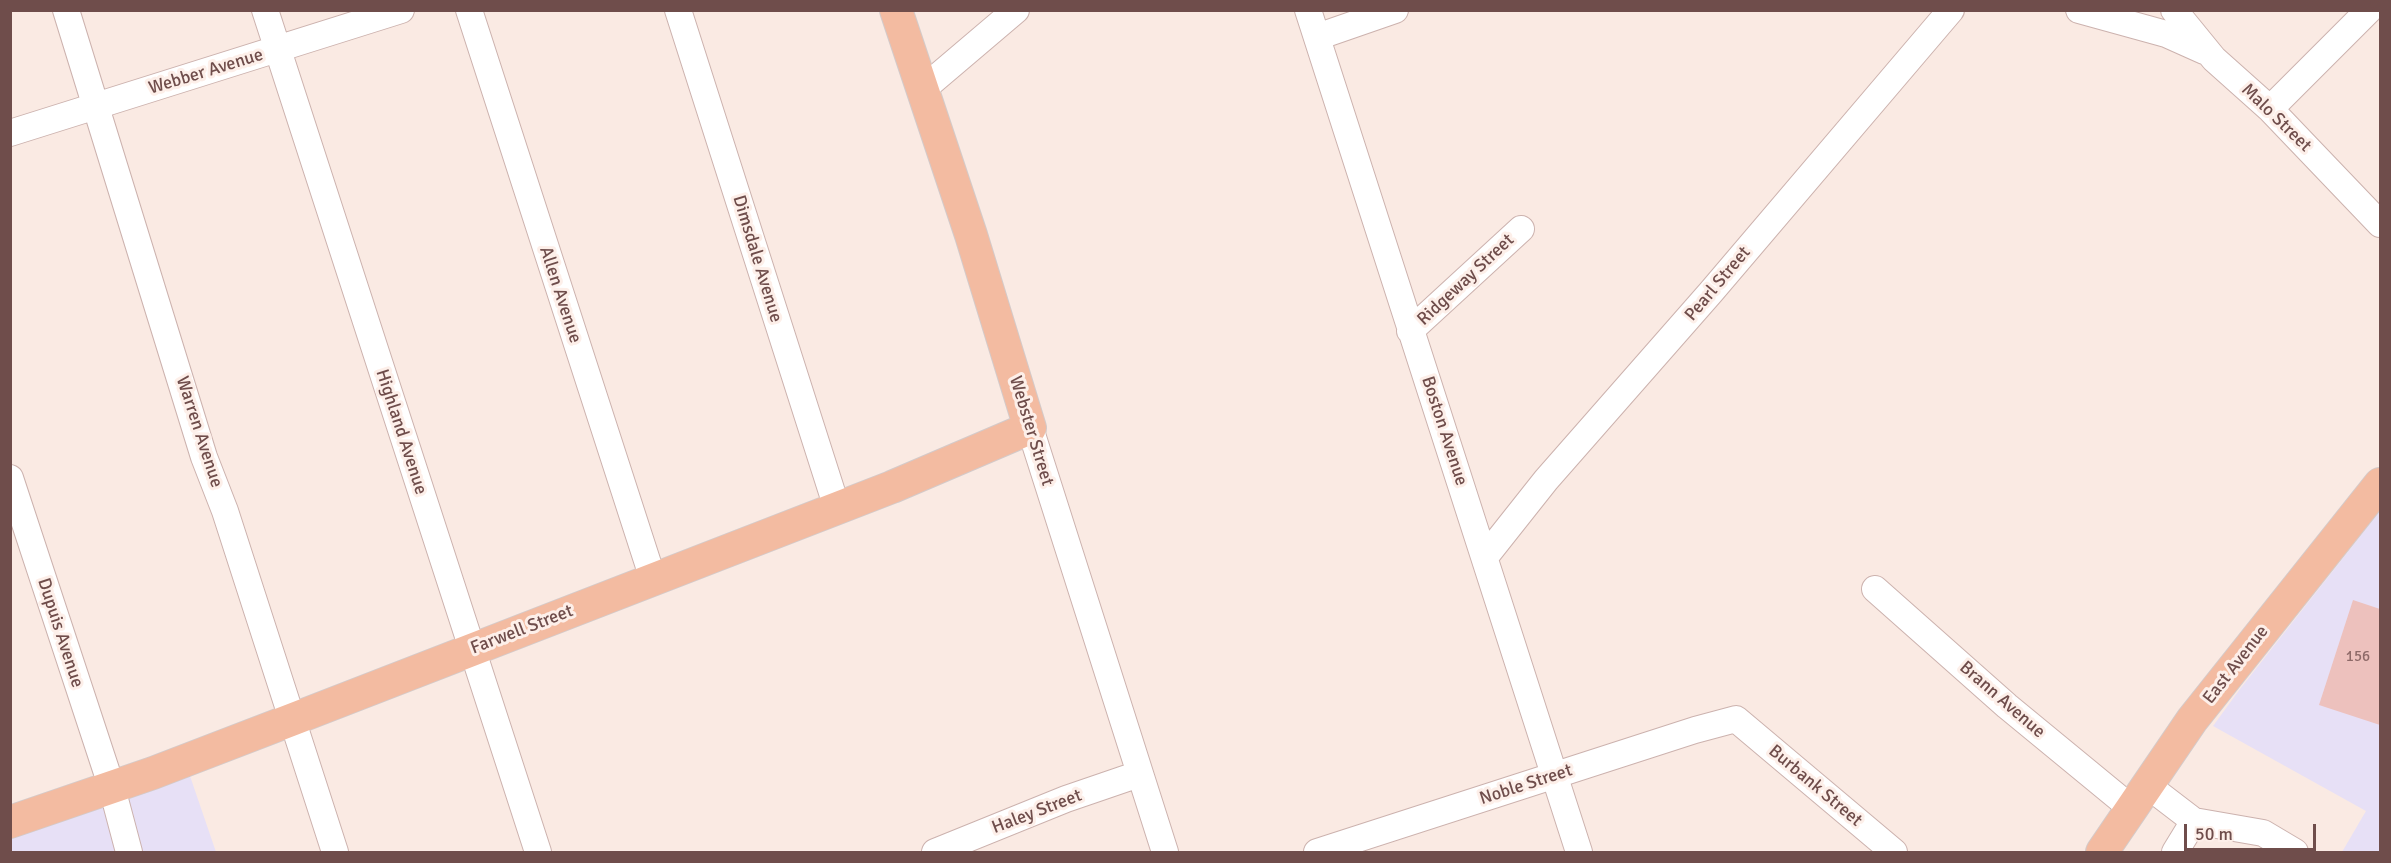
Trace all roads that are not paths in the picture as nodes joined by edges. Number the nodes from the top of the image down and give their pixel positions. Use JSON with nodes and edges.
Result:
{"nodes":[{"id":1,"x":66,"y":10,"type":"edge"},
{"id":2,"x":265,"y":10,"type":"edge"},
{"id":3,"x":401,"y":10,"type":"edge"},
{"id":4,"x":469,"y":10,"type":"edge"},
{"id":5,"x":678,"y":10,"type":"edge"},
{"id":6,"x":896,"y":10,"type":"edge"},
{"id":7,"x":1016,"y":10,"type":"edge"},
{"id":8,"x":1022,"y":10,"type":"edge"},
{"id":9,"x":1034,"y":10,"type":"edge"},
{"id":10,"x":1308,"y":10,"type":"edge"},
{"id":11,"x":1395,"y":10,"type":"edge"},
{"id":12,"x":1951,"y":10,"type":"edge"},
{"id":13,"x":2079,"y":10,"type":"edge"},
{"id":14,"x":2174,"y":10,"type":"edge"},
{"id":15,"x":2369,"y":10,"type":"edge"},
{"id":16,"x":1317,"y":37,"type":"junction"},
{"id":17,"x":277,"y":51,"type":"junction"},
{"id":18,"x":2211,"y":54,"type":"junction"},
{"id":19,"x":923,"y":89,"type":"junction"},
{"id":20,"x":98,"y":107,"type":"junction"},
{"id":21,"x":2270,"y":109,"type":"junction"},
{"id":22,"x":10,"y":133,"type":"edge"},
{"id":23,"x":2380,"y":224,"type":"edge"},
{"id":24,"x":1521,"y":229,"type":"dead end"},
{"id":25,"x":1410,"y":331,"type":"junction"},
{"id":26,"x":1030,"y":428,"type":"junction"},
{"id":27,"x":10,"y":478,"type":"edge"},
{"id":28,"x":2380,"y":484,"type":"edge"},
{"id":29,"x":837,"y":508,"type":"junction"},
{"id":30,"x":1485,"y":557,"type":"junction"},
{"id":31,"x":653,"y":579,"type":"junction"},
{"id":32,"x":1875,"y":589,"type":"dead end"},
{"id":33,"x":473,"y":650,"type":"junction"},
{"id":34,"x":1736,"y":719,"type":"joint"},
{"id":35,"x":291,"y":720,"type":"junction"},
{"id":36,"x":1139,"y":774,"type":"junction"},
{"id":37,"x":1554,"y":776,"type":"junction"},
{"id":38,"x":112,"y":788,"type":"junction"},
{"id":39,"x":2139,"y":796,"type":"junction"},
{"id":40,"x":2194,"y":821,"type":"junction"},
{"id":41,"x":10,"y":822,"type":"edge"},
{"id":42,"x":2258,"y":843,"type":"edge"},
{"id":43,"x":947,"y":851,"type":"edge"},
{"id":44,"x":129,"y":852,"type":"edge"},
{"id":45,"x":335,"y":852,"type":"edge"},
{"id":46,"x":538,"y":852,"type":"edge"},
{"id":47,"x":1165,"y":852,"type":"edge"},
{"id":48,"x":1317,"y":852,"type":"edge"},
{"id":49,"x":1579,"y":852,"type":"edge"},
{"id":50,"x":1894,"y":852,"type":"edge"},
{"id":51,"x":2102,"y":852,"type":"edge"},
{"id":52,"x":2175,"y":852,"type":"edge"},
{"id":53,"x":2295,"y":852,"type":"edge"}],
"edges":[{"from":1,"to":20,"type":"street","name":"Warren Avenue"},
{"from":2,"to":17,"type":"street","name":"Highland Avenue"},
{"from":3,"to":17,"type":"street","name":"Webber Avenue"},
{"from":4,"to":31,"type":"street","name":"Allen Avenue"},
{"from":5,"to":29,"type":"street","name":"Dimsdale Avenue"},
{"from":6,"to":19,"type":"main road","name":"Webster Street"},
{"from":7,"to":19,"type":"street"},
{"from":8,"to":9,"type":"street"},
{"from":10,"to":16,"type":"street","name":"Boston Avenue"},
{"from":11,"to":16,"type":"street"},
{"from":12,"to":30,"type":"street","name":"Pearl Street"},
{"from":13,"to":18,"type":"street"},
{"from":14,"to":18,"type":"street","name":"Malo Street"},
{"from":15,"to":21,"type":"street"},
{"from":16,"to":25,"type":"street","name":"Boston Avenue"},
{"from":17,"to":20,"type":"street","name":"Webber Avenue"},
{"from":17,"to":33,"type":"street","name":"Highland Avenue"},
{"from":18,"to":21,"type":"street","name":"Malo Street"},
{"from":19,"to":26,"type":"main road","name":"Webster Street"},
{"from":20,"to":22,"type":"street","name":"Webber Avenue"},
{"from":20,"to":35,"type":"street","name":"Warren Avenue"},
{"from":21,"to":23,"type":"street","name":"Malo Street"},
{"from":24,"to":25,"type":"street","name":"Ridgeway Street"},
{"from":25,"to":30,"type":"street","name":"Boston Avenue"},
{"from":26,"to":29,"type":"main road","name":"Farwell Street"},
{"from":26,"to":36,"type":"street","name":"Webster Street"},
{"from":27,"to":38,"type":"street","name":"Dupuis Avenue"},
{"from":28,"to":39,"type":"main road","name":"East Avenue"},
{"from":29,"to":31,"type":"main road","name":"Farwell Street"},
{"from":30,"to":37,"type":"street","name":"Boston Avenue"},
{"from":31,"to":33,"type":"main road","name":"Farwell Street"},
{"from":32,"to":39,"type":"street","name":"Brann Avenue"},
{"from":33,"to":35,"type":"main road","name":"Farwell Street"},
{"from":33,"to":46,"type":"street","name":"Highland Avenue"},
{"from":34,"to":37,"type":"street","name":"Noble Street"},
{"from":34,"to":50,"type":"street","name":"Burbank Street"},
{"from":35,"to":38,"type":"main road","name":"Farwell Street"},
{"from":35,"to":45,"type":"street","name":"Warren Avenue"},
{"from":36,"to":43,"type":"street","name":"Haley Street"},
{"from":36,"to":47,"type":"street","name":"Webster Street"},
{"from":37,"to":48,"type":"street","name":"Noble Street"},
{"from":37,"to":49,"type":"street","name":"Boston Avenue"},
{"from":38,"to":41,"type":"main road","name":"Farwell Street"},
{"from":38,"to":44,"type":"street","name":"Dupuis Avenue"},
{"from":39,"to":40,"type":"street","name":"Brann Avenue"},
{"from":39,"to":51,"type":"main road","name":"East Avenue"},
{"from":40,"to":42,"type":"street"},
{"from":40,"to":52,"type":"street"},
{"from":42,"to":53,"type":"street"}]}
